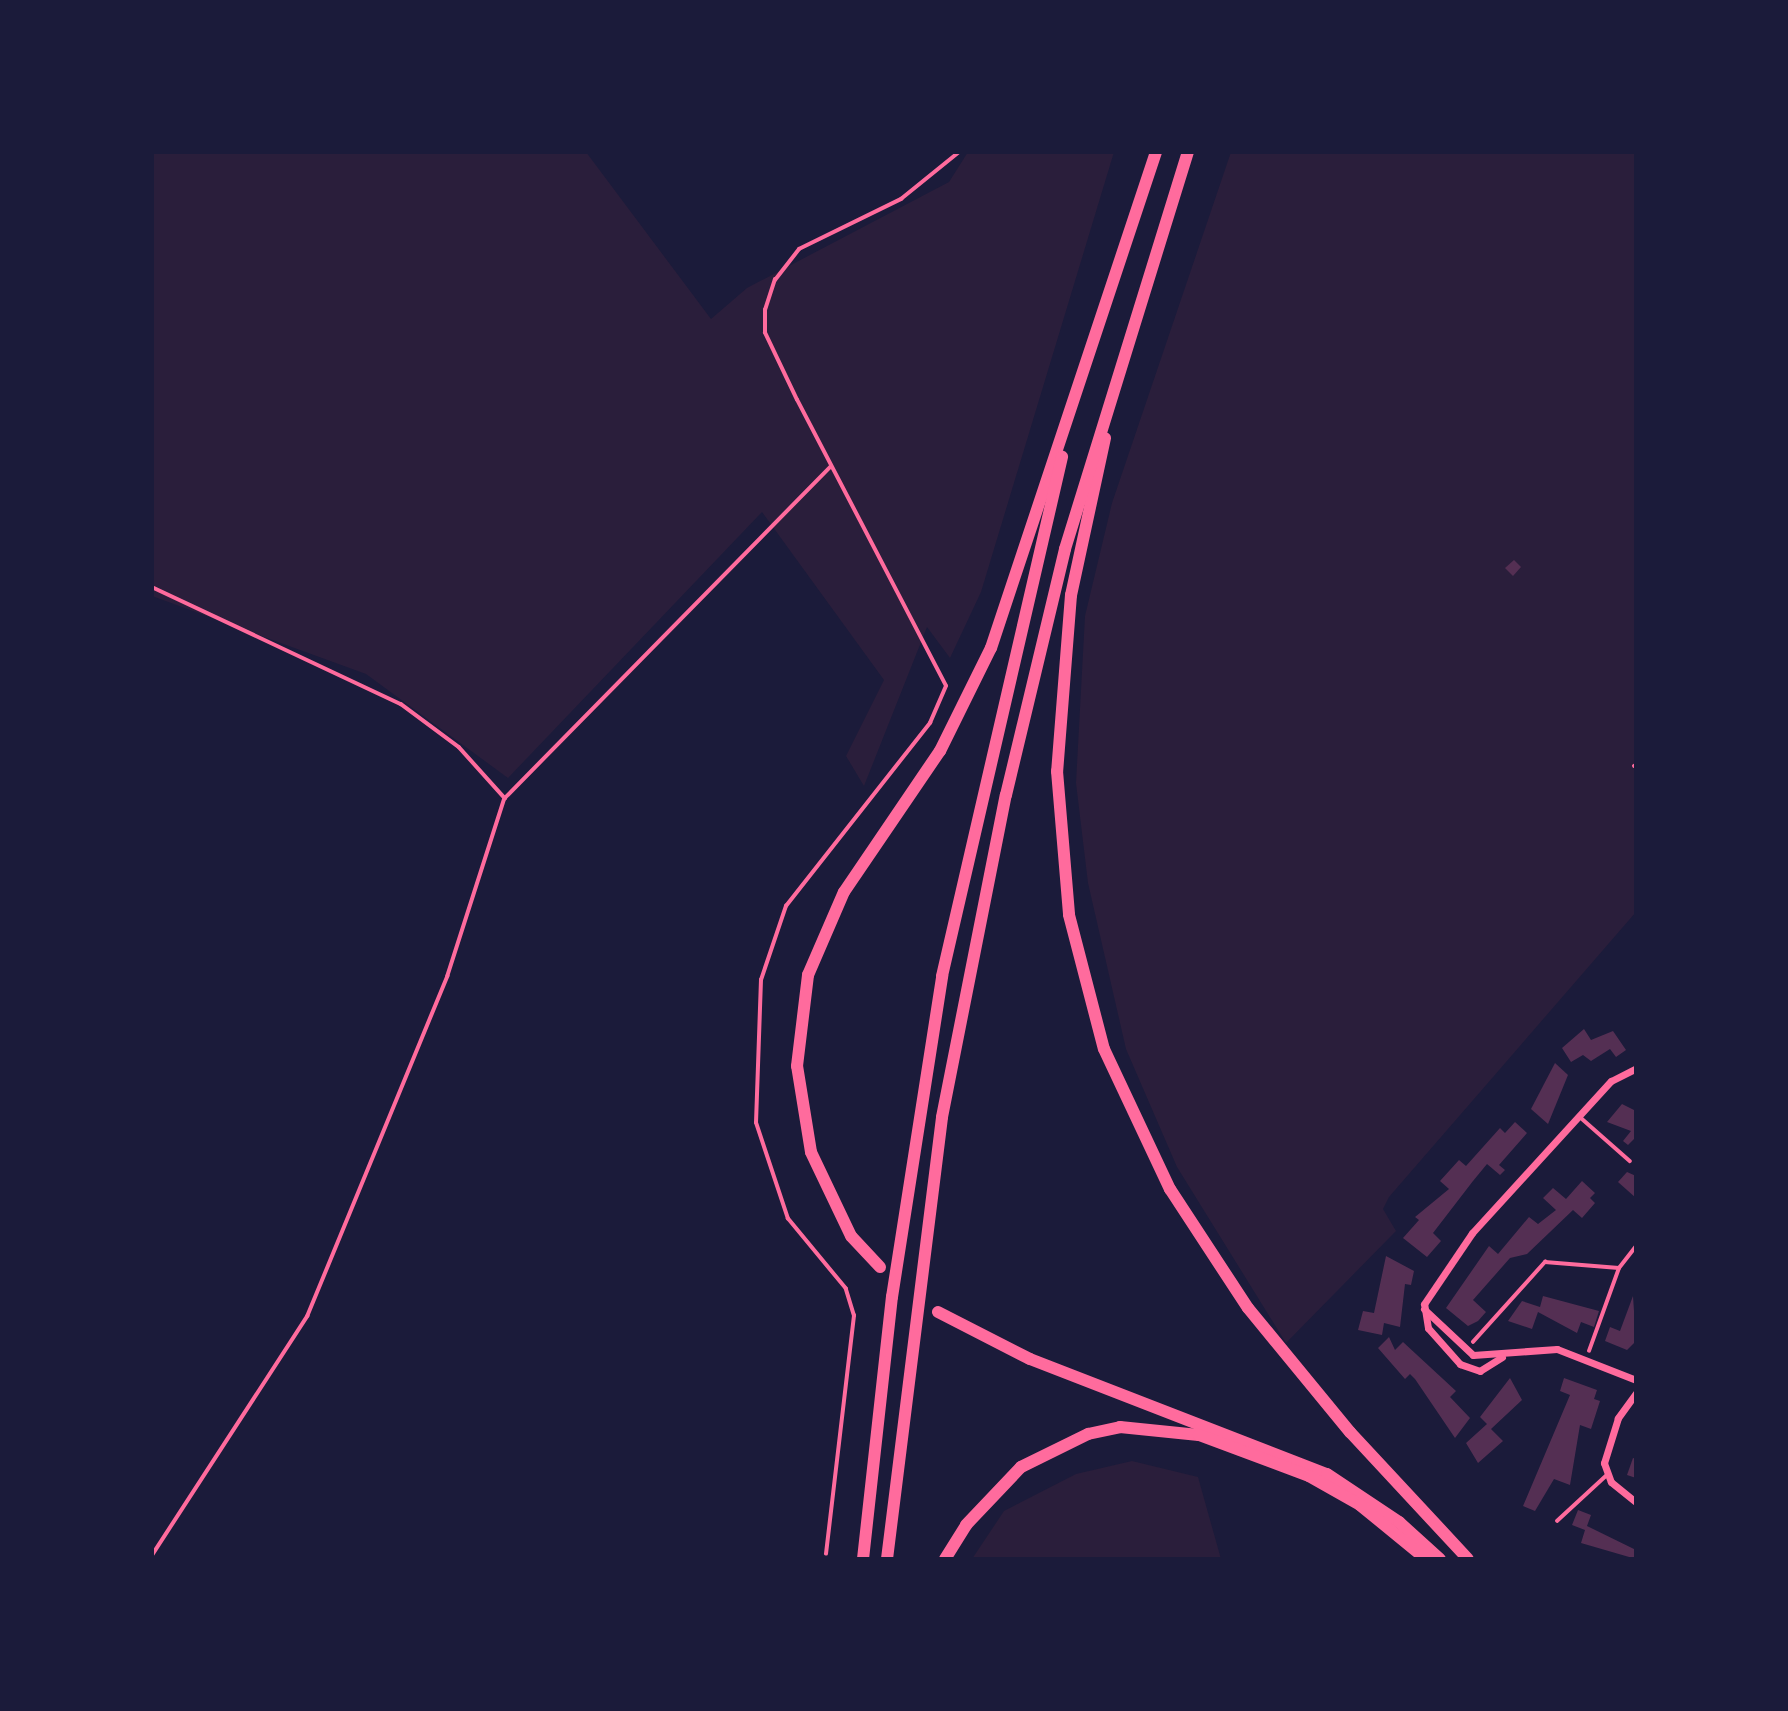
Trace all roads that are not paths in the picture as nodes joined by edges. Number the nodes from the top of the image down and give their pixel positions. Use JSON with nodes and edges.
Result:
{"nodes":[{"id":1,"x":1156,"y":152,"type":"edge"},
{"id":2,"x":1188,"y":152,"type":"edge"},
{"id":3,"x":1083,"y":379,"type":"junction"},
{"id":4,"x":1114,"y":386,"type":"junction"},
{"id":5,"x":1636,"y":1068,"type":"edge"},
{"id":6,"x":1579,"y":1116,"type":"junction"},
{"id":7,"x":1630,"y":1161,"type":"dead end"},
{"id":8,"x":880,"y":1267,"type":"dead end"},
{"id":9,"x":1424,"y":1309,"type":"junction"},
{"id":10,"x":938,"y":1312,"type":"dead end"},
{"id":11,"x":1502,"y":1357,"type":"junction"},
{"id":12,"x":1636,"y":1380,"type":"edge"},
{"id":13,"x":1636,"y":1393,"type":"edge"},
{"id":14,"x":1607,"y":1475,"type":"junction"},
{"id":15,"x":1636,"y":1502,"type":"edge"},
{"id":16,"x":1557,"y":1521,"type":"dead end"},
{"id":17,"x":863,"y":1559,"type":"edge"},
{"id":18,"x":887,"y":1559,"type":"edge"},
{"id":19,"x":945,"y":1559,"type":"edge"},
{"id":20,"x":1426,"y":1559,"type":"edge"},
{"id":21,"x":1440,"y":1559,"type":"edge"},
{"id":22,"x":1468,"y":1559,"type":"edge"}],
"edges":[{"from":1,"to":3,"type":"highway"},
{"from":2,"to":4,"type":"highway"},
{"from":3,"to":8,"type":"highway"},
{"from":3,"to":17,"type":"highway"},
{"from":4,"to":18,"type":"highway"},
{"from":4,"to":22,"type":"highway"},
{"from":5,"to":6,"type":"street"},
{"from":6,"to":7,"type":"lane"},
{"from":6,"to":9,"type":"street"},
{"from":9,"to":11,"type":"street"},
{"from":9,"to":11,"type":"street"},
{"from":10,"to":21,"type":"highway"},
{"from":11,"to":12,"type":"street"},
{"from":13,"to":14,"type":"street"},
{"from":14,"to":15,"type":"street"},
{"from":14,"to":16,"type":"lane"},
{"from":19,"to":20,"type":"highway"}]}
